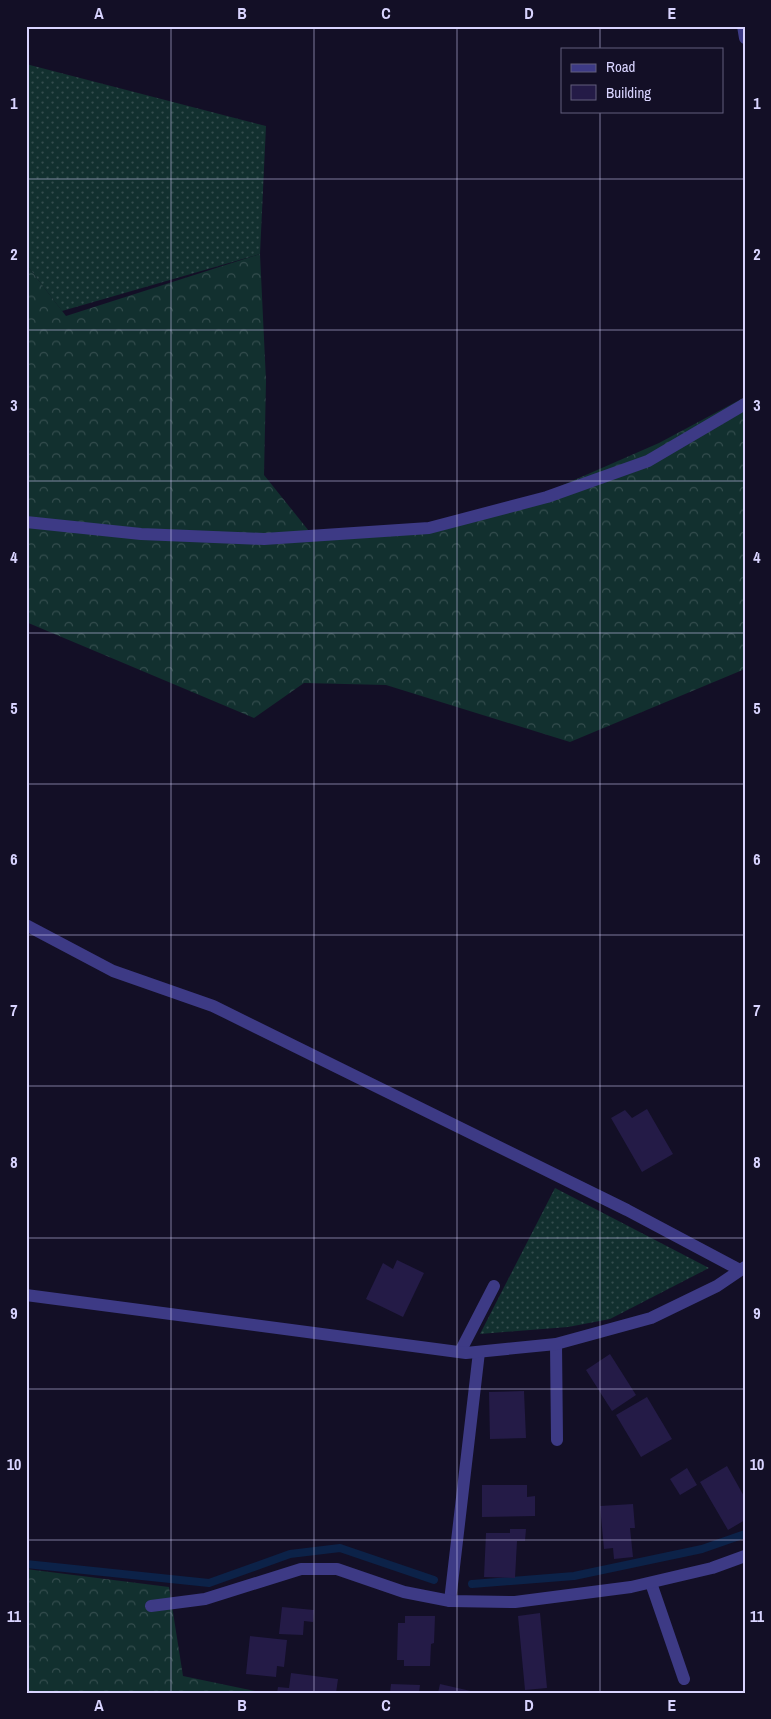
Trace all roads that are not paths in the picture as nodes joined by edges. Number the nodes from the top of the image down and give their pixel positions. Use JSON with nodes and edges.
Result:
{"nodes":[{"id":1,"x":743,"y":26,"type":"edge"},
{"id":2,"x":745,"y":38,"type":"edge"},
{"id":3,"x":745,"y":404,"type":"edge"},
{"id":4,"x":26,"y":522,"type":"edge"},
{"id":5,"x":26,"y":924,"type":"edge"},
{"id":6,"x":742,"y":1268,"type":"edge"},
{"id":7,"x":494,"y":1286,"type":"dead end"},
{"id":8,"x":26,"y":1295,"type":"edge"},
{"id":9,"x":556,"y":1344,"type":"junction"},
{"id":10,"x":460,"y":1352,"type":"junction"},
{"id":11,"x":478,"y":1352,"type":"junction"},
{"id":12,"x":557,"y":1440,"type":"dead end"},
{"id":13,"x":745,"y":1556,"type":"edge"},
{"id":14,"x":651,"y":1583,"type":"junction"},
{"id":15,"x":450,"y":1601,"type":"junction"},
{"id":16,"x":151,"y":1606,"type":"dead end"},
{"id":17,"x":684,"y":1679,"type":"dead end"}],
"edges":[{"from":1,"to":2,"type":"street"},
{"from":3,"to":4,"type":"street"},
{"from":5,"to":6,"type":"street"},
{"from":6,"to":9,"type":"street"},
{"from":7,"to":10,"type":"street"},
{"from":8,"to":10,"type":"street"},
{"from":9,"to":11,"type":"street"},
{"from":9,"to":12,"type":"street"},
{"from":10,"to":11,"type":"street"},
{"from":11,"to":15,"type":"street"},
{"from":13,"to":14,"type":"street"},
{"from":14,"to":15,"type":"street"},
{"from":14,"to":17,"type":"street"},
{"from":15,"to":16,"type":"street"}]}
